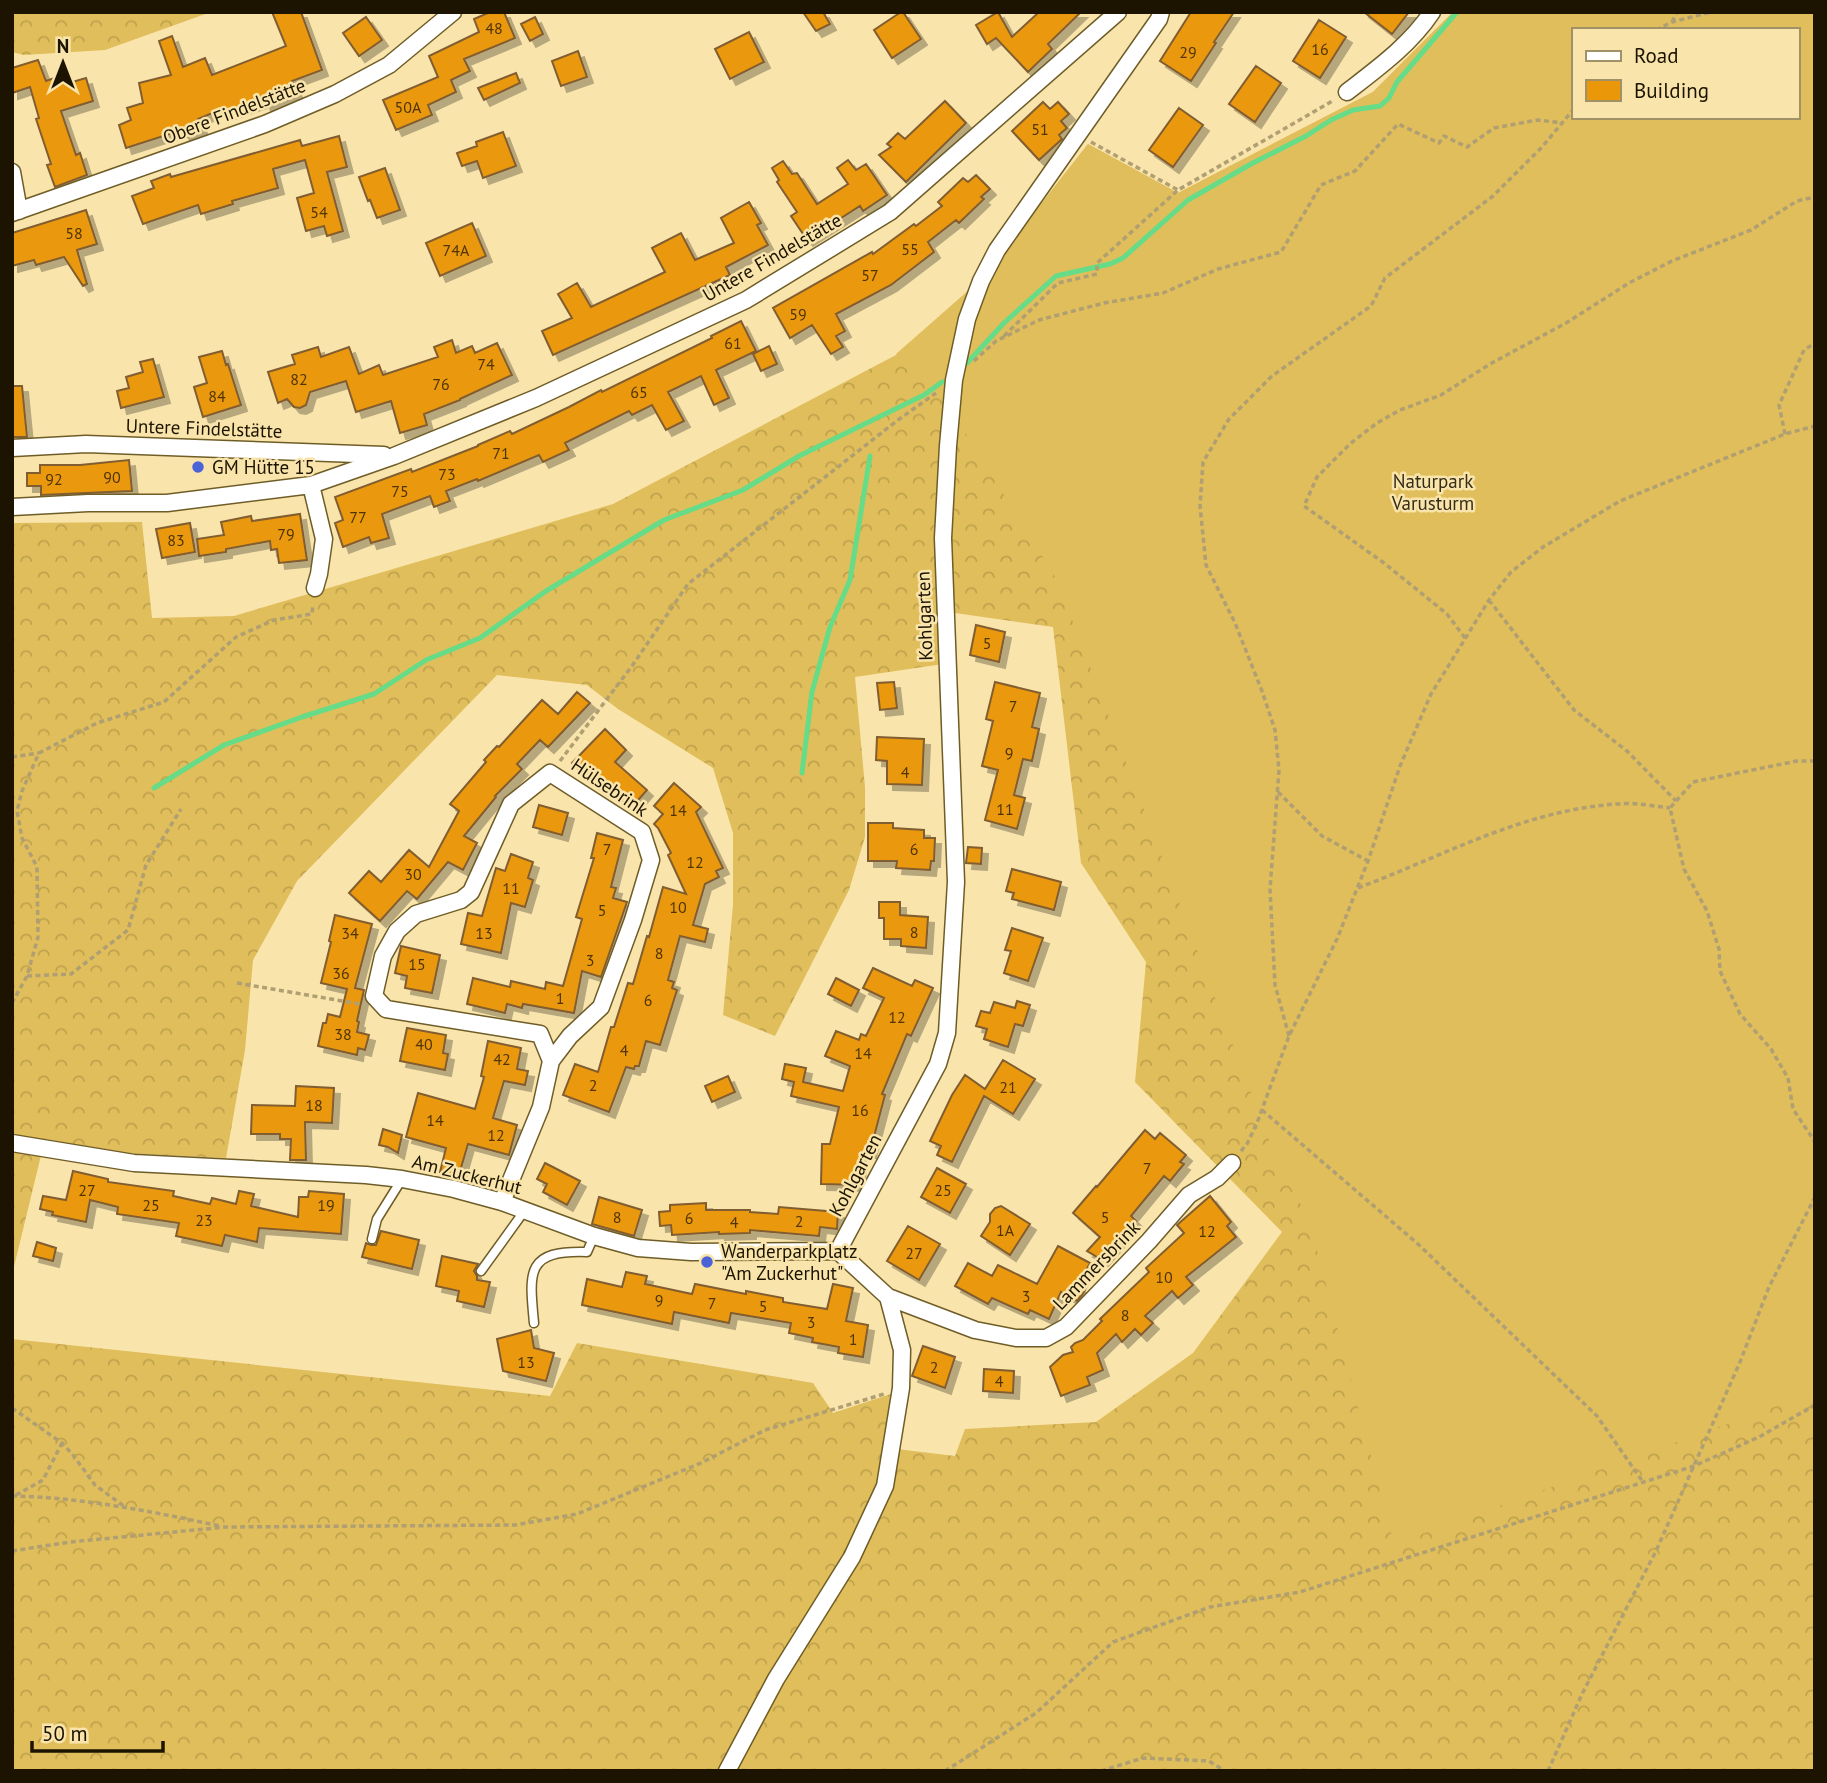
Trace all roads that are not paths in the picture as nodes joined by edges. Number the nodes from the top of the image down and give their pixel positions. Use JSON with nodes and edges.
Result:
{"nodes":[{"id":1,"x":453,"y":12,"type":"edge"},
{"id":2,"x":1118,"y":12,"type":"edge"},
{"id":3,"x":1161,"y":12,"type":"edge"},
{"id":4,"x":1432,"y":12,"type":"edge"},
{"id":5,"x":1348,"y":92,"type":"road end"},
{"id":6,"x":12,"y":172,"type":"edge"},
{"id":7,"x":15,"y":212,"type":"edge"},
{"id":8,"x":12,"y":448,"type":"edge"},
{"id":9,"x":394,"y":456,"type":"junction"},
{"id":10,"x":311,"y":485,"type":"junction"},
{"id":11,"x":12,"y":507,"type":"edge"},
{"id":12,"x":315,"y":589,"type":"road end"},
{"id":13,"x":551,"y":1060,"type":"junction"},
{"id":14,"x":12,"y":1143,"type":"edge"},
{"id":15,"x":1233,"y":1163,"type":"road end"},
{"id":16,"x":402,"y":1179,"type":"junction"},
{"id":17,"x":502,"y":1202,"type":"junction"},
{"id":18,"x":525,"y":1210,"type":"junction"},
{"id":19,"x":594,"y":1236,"type":"junction"},
{"id":20,"x":372,"y":1239,"type":"dead end"},
{"id":21,"x":838,"y":1251,"type":"junction"},
{"id":22,"x":481,"y":1271,"type":"dead end"},
{"id":23,"x":888,"y":1297,"type":"junction"},
{"id":24,"x":534,"y":1323,"type":"dead end"},
{"id":25,"x":727,"y":1771,"type":"edge"}],
"edges":[{"from":1,"to":7,"type":"street","name":"Obere Findelstätte"},
{"from":2,"to":9,"type":"street","name":"Untere Findelstätte"},
{"from":3,"to":21,"type":"street","name":"Kohlgarten"},
{"from":4,"to":5,"type":"street"},
{"from":6,"to":7,"type":"street"},
{"from":8,"to":9,"type":"street","name":"Untere Findelstätte"},
{"from":9,"to":10,"type":"street","name":"Untere Findelstätte"},
{"from":10,"to":11,"type":"street","name":"Untere Findelstätte"},
{"from":10,"to":12,"type":"street"},
{"from":13,"to":13,"type":"street","name":"Hülsebrink"},
{"from":13,"to":17,"type":"street","name":"Hülsebrink"},
{"from":14,"to":16,"type":"street","name":"Am Zuckerhut"},
{"from":15,"to":23,"type":"street","name":"Lammersbrink"},
{"from":16,"to":17,"type":"street","name":"Am Zuckerhut"},
{"from":16,"to":20,"type":"lane"},
{"from":17,"to":18,"type":"street","name":"Am Zuckerhut"},
{"from":18,"to":19,"type":"street","name":"Am Zuckerhut"},
{"from":18,"to":22,"type":"lane"},
{"from":19,"to":21,"type":"street","name":"Am Zuckerhut"},
{"from":19,"to":24,"type":"lane"},
{"from":21,"to":23,"type":"street"},
{"from":23,"to":25,"type":"street"}]}
